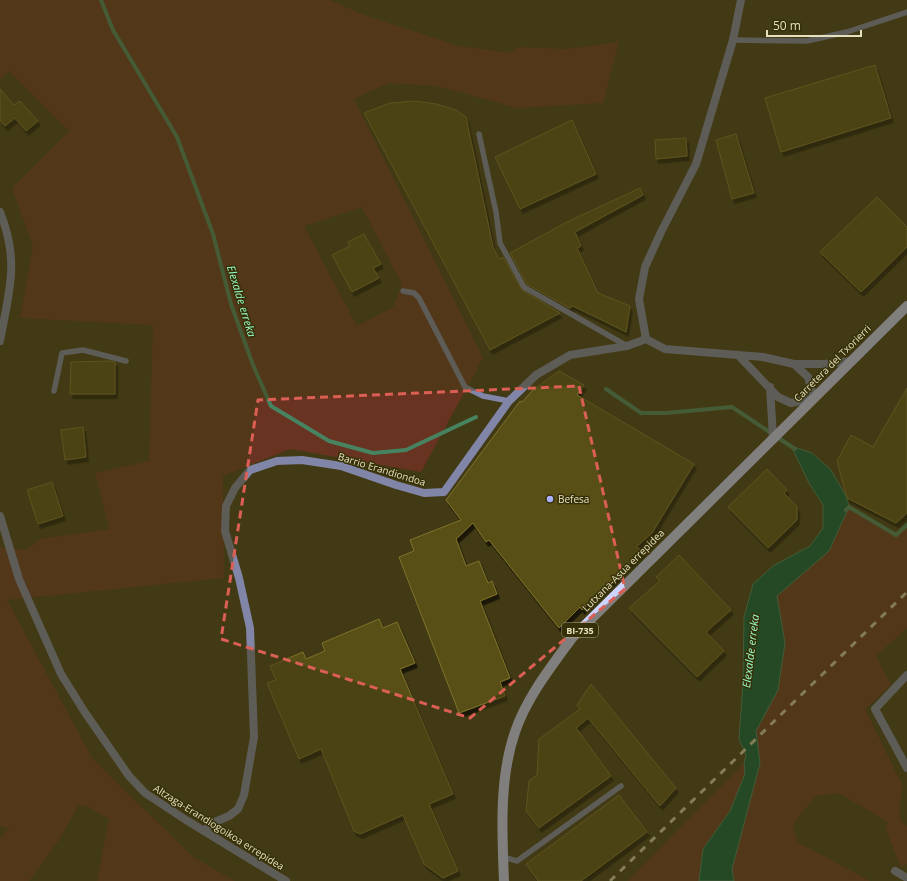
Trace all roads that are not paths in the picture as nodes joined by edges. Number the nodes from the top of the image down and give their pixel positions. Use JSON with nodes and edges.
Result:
{"nodes":[{"id":1,"x":741,"y":0,"type":"edge"},
{"id":2,"x":907,"y":12,"type":"edge"},
{"id":3,"x":732,"y":40,"type":"junction"},
{"id":4,"x":479,"y":134,"type":"dead end"},
{"id":5,"x":0,"y":212,"type":"edge"},
{"id":6,"x":403,"y":291,"type":"dead end"},
{"id":7,"x":907,"y":306,"type":"edge"},
{"id":8,"x":646,"y":339,"type":"junction"},
{"id":9,"x":0,"y":341,"type":"edge"},
{"id":10,"x":626,"y":346,"type":"junction"},
{"id":11,"x":738,"y":355,"type":"junction"},
{"id":12,"x":126,"y":361,"type":"dead end"},
{"id":13,"x":851,"y":361,"type":"junction"},
{"id":14,"x":794,"y":364,"type":"junction"},
{"id":15,"x":770,"y":388,"type":"junction"},
{"id":16,"x":54,"y":391,"type":"dead end"},
{"id":17,"x":814,"y":398,"type":"junction"},
{"id":18,"x":509,"y":401,"type":"junction"},
{"id":19,"x":773,"y":438,"type":"junction"},
{"id":20,"x":0,"y":516,"type":"edge"},
{"id":21,"x":907,"y":675,"type":"edge"},
{"id":22,"x":907,"y":768,"type":"edge"},
{"id":23,"x":621,"y":786,"type":"dead end"},
{"id":24,"x":205,"y":831,"type":"junction"},
{"id":25,"x":503,"y":858,"type":"junction"},
{"id":26,"x":895,"y":871,"type":"dead end"},
{"id":27,"x":907,"y":878,"type":"edge"},
{"id":28,"x":286,"y":881,"type":"edge"},
{"id":29,"x":504,"y":881,"type":"edge"}],
"edges":[{"from":1,"to":3,"type":"street"},
{"from":2,"to":3,"type":"lane"},
{"from":3,"to":8,"type":"street"},
{"from":4,"to":10,"type":"lane"},
{"from":5,"to":9,"type":"street"},
{"from":6,"to":18,"type":"lane"},
{"from":7,"to":13,"type":"main road","name":"Carretera del Txorierri","number":"BI-735"},
{"from":8,"to":10,"type":"street","name":"Barrio Erandiondoa"},
{"from":8,"to":11,"type":"street"},
{"from":10,"to":18,"type":"street","name":"Barrio Erandiondoa"},
{"from":11,"to":14,"type":"street"},
{"from":11,"to":15,"type":"street"},
{"from":12,"to":16,"type":"lane"},
{"from":13,"to":14,"type":"street"},
{"from":13,"to":17,"type":"main road","name":"Carretera del Txorierri","number":"BI-735"},
{"from":14,"to":17,"type":"street"},
{"from":15,"to":17,"type":"street"},
{"from":15,"to":19,"type":"street"},
{"from":17,"to":19,"type":"main road","name":"Carretera del Txorierri","number":"BI-735"},
{"from":18,"to":24,"type":"street","name":"Barrio Erandiondoa"},
{"from":19,"to":25,"type":"main road","name":"Lutxana-Asua errepidea","number":"BI-735"},
{"from":20,"to":24,"type":"street","name":"Altzaga-Erandiogoikoa errepidea"},
{"from":21,"to":22,"type":"street"},
{"from":23,"to":25,"type":"lane"},
{"from":24,"to":28,"type":"street","name":"Altzaga-Erandiogoikoa errepidea"},
{"from":25,"to":29,"type":"main road","name":"Lutxana-Asua errepidea","number":"BI-735"},
{"from":26,"to":27,"type":"street"}]}
